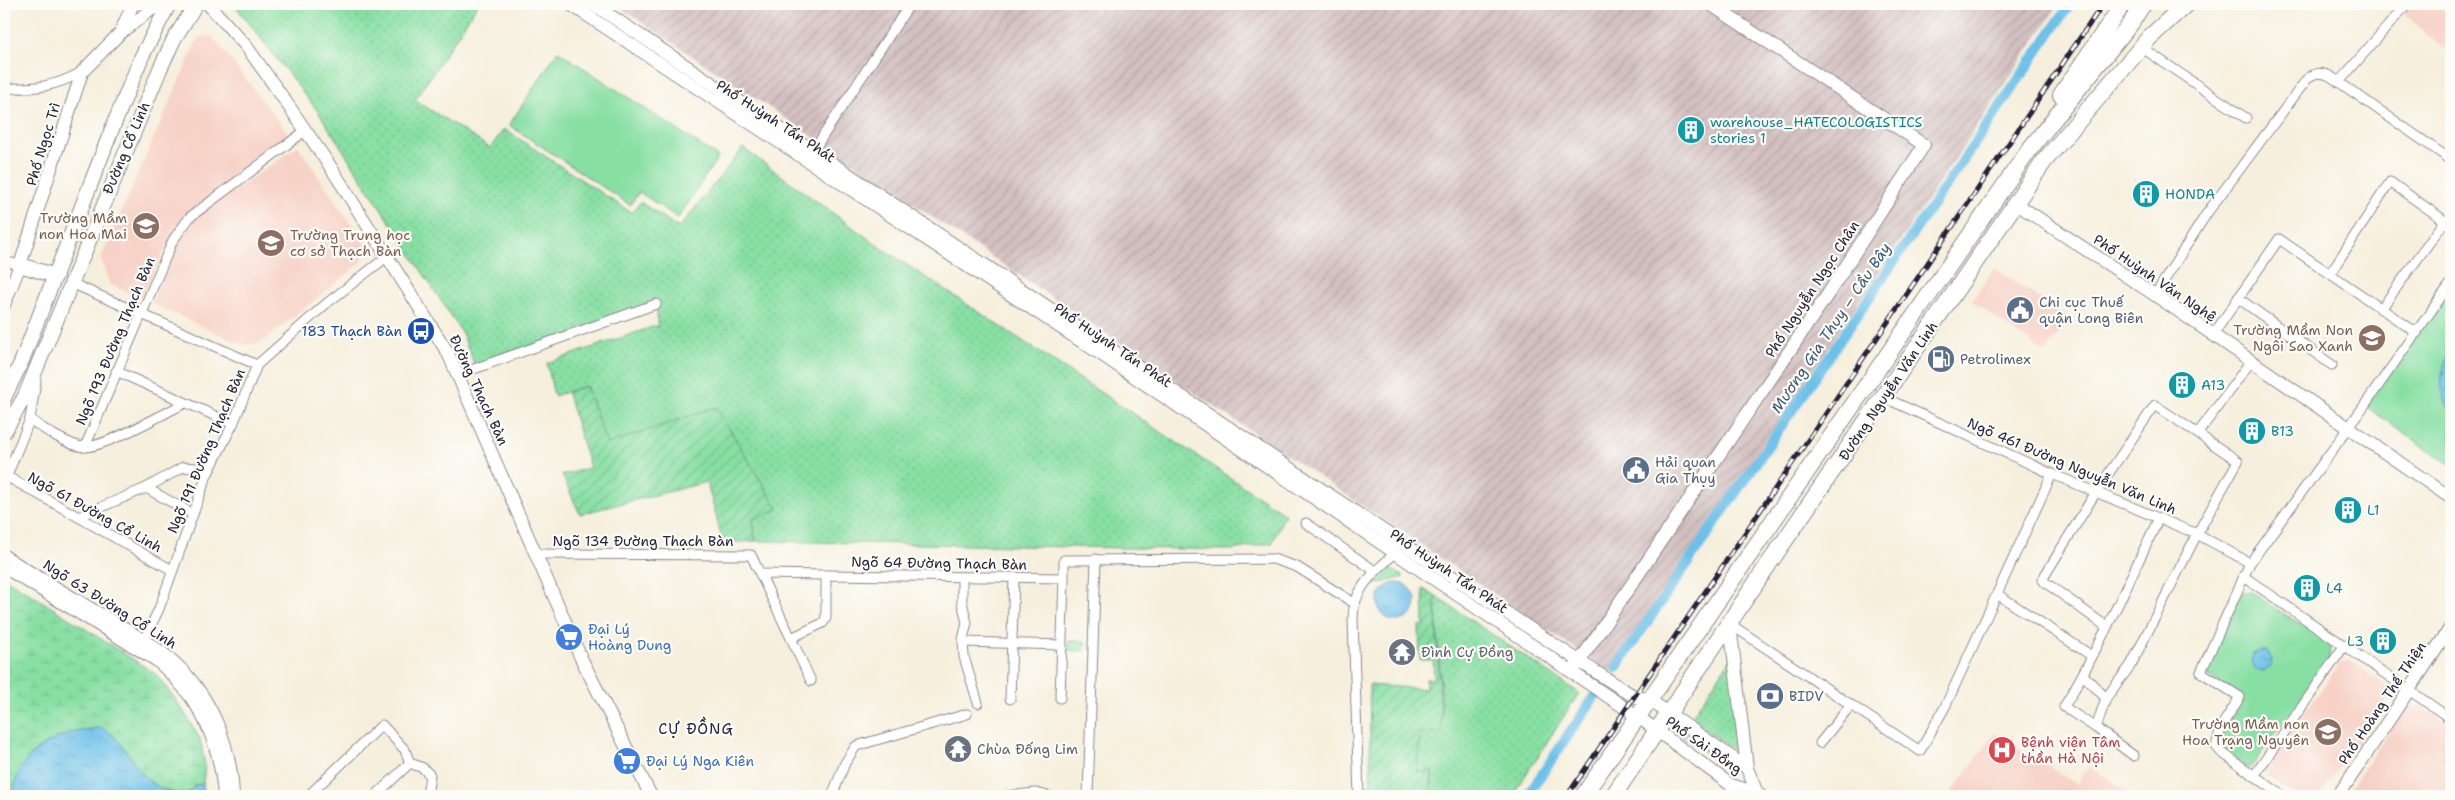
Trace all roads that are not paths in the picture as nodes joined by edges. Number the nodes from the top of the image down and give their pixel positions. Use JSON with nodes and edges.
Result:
{"nodes":[{"id":1,"x":133,"y":4,"type":"edge"},
{"id":2,"x":159,"y":4,"type":"edge"},
{"id":3,"x":169,"y":4,"type":"edge"},
{"id":4,"x":196,"y":4,"type":"edge"},
{"id":5,"x":208,"y":4,"type":"edge"},
{"id":6,"x":570,"y":4,"type":"edge"},
{"id":7,"x":593,"y":4,"type":"edge"},
{"id":8,"x":910,"y":4,"type":"edge"},
{"id":9,"x":1710,"y":4,"type":"edge"},
{"id":10,"x":2122,"y":4,"type":"edge"},
{"id":11,"x":2143,"y":4,"type":"edge"},
{"id":12,"x":2186,"y":4,"type":"edge"},
{"id":13,"x":2406,"y":4,"type":"edge"},
{"id":14,"x":120,"y":33,"type":"junction"},
{"id":15,"x":2141,"y":47,"type":"junction"},
{"id":16,"x":661,"y":56,"type":"junction"},
{"id":17,"x":82,"y":72,"type":"junction"},
{"id":18,"x":2339,"y":82,"type":"junction"},
{"id":19,"x":4,"y":88,"type":"edge"},
{"id":20,"x":2246,"y":118,"type":"dead end"},
{"id":21,"x":306,"y":131,"type":"junction"},
{"id":22,"x":2029,"y":150,"type":"junction"},
{"id":23,"x":810,"y":155,"type":"junction"},
{"id":24,"x":2451,"y":160,"type":"edge"},
{"id":25,"x":2015,"y":203,"type":"junction"},
{"id":26,"x":2448,"y":223,"type":"edge"},
{"id":27,"x":388,"y":256,"type":"junction"},
{"id":28,"x":4,"y":261,"type":"edge"},
{"id":29,"x":20,"y":265,"type":"junction"},
{"id":30,"x":2331,"y":272,"type":"junction"},
{"id":31,"x":56,"y":276,"type":"junction"},
{"id":32,"x":70,"y":282,"type":"junction"},
{"id":33,"x":2451,"y":283,"type":"edge"},
{"id":34,"x":2155,"y":294,"type":"junction"},
{"id":35,"x":2238,"y":298,"type":"junction"},
{"id":36,"x":656,"y":304,"type":"dead end"},
{"id":37,"x":4,"y":306,"type":"edge"},
{"id":38,"x":2382,"y":309,"type":"junction"},
{"id":39,"x":140,"y":313,"type":"junction"},
{"id":40,"x":2417,"y":333,"type":"junction"},
{"id":41,"x":2213,"y":335,"type":"junction"},
{"id":42,"x":2252,"y":360,"type":"junction"},
{"id":43,"x":38,"y":365,"type":"junction"},
{"id":44,"x":257,"y":365,"type":"junction"},
{"id":45,"x":2332,"y":365,"type":"dead end"},
{"id":46,"x":116,"y":371,"type":"junction"},
{"id":47,"x":457,"y":375,"type":"junction"},
{"id":48,"x":1883,"y":397,"type":"junction"},
{"id":49,"x":4,"y":398,"type":"edge"},
{"id":50,"x":185,"y":403,"type":"junction"},
{"id":51,"x":30,"y":419,"type":"junction"},
{"id":52,"x":233,"y":424,"type":"junction"},
{"id":53,"x":2349,"y":428,"type":"junction"},
{"id":54,"x":4,"y":432,"type":"edge"},
{"id":55,"x":2198,"y":433,"type":"junction"},
{"id":56,"x":85,"y":447,"type":"junction"},
{"id":57,"x":1256,"y":453,"type":"junction"},
{"id":58,"x":210,"y":469,"type":"junction"},
{"id":59,"x":2052,"y":474,"type":"junction"},
{"id":60,"x":5,"y":479,"type":"edge"},
{"id":61,"x":146,"y":488,"type":"junction"},
{"id":62,"x":2096,"y":492,"type":"junction"},
{"id":63,"x":2451,"y":498,"type":"edge"},
{"id":64,"x":193,"y":514,"type":"junction"},
{"id":65,"x":78,"y":517,"type":"junction"},
{"id":66,"x":2159,"y":518,"type":"junction"},
{"id":67,"x":1306,"y":523,"type":"dead end"},
{"id":68,"x":2197,"y":534,"type":"junction"},
{"id":69,"x":1751,"y":552,"type":"junction"},
{"id":70,"x":1395,"y":553,"type":"junction"},
{"id":71,"x":534,"y":554,"type":"junction"},
{"id":72,"x":4,"y":556,"type":"edge"},
{"id":73,"x":1096,"y":559,"type":"junction"},
{"id":74,"x":2250,"y":563,"type":"junction"},
{"id":75,"x":1768,"y":565,"type":"junction"},
{"id":76,"x":4,"y":567,"type":"edge"},
{"id":77,"x":172,"y":570,"type":"junction"},
{"id":78,"x":1375,"y":571,"type":"junction"},
{"id":79,"x":760,"y":574,"type":"junction"},
{"id":80,"x":826,"y":575,"type":"junction"},
{"id":81,"x":2243,"y":576,"type":"junction"},
{"id":82,"x":962,"y":577,"type":"junction"},
{"id":83,"x":1014,"y":578,"type":"junction"},
{"id":84,"x":1064,"y":578,"type":"junction"},
{"id":85,"x":1997,"y":594,"type":"junction"},
{"id":86,"x":1354,"y":603,"type":"junction"},
{"id":87,"x":1730,"y":624,"type":"junction"},
{"id":88,"x":2107,"y":626,"type":"junction"},
{"id":89,"x":2451,"y":627,"type":"edge"},
{"id":90,"x":791,"y":638,"type":"junction"},
{"id":91,"x":963,"y":642,"type":"junction"},
{"id":92,"x":1012,"y":644,"type":"junction"},
{"id":93,"x":141,"y":645,"type":"junction"},
{"id":94,"x":1062,"y":645,"type":"junction"},
{"id":95,"x":2344,"y":646,"type":"junction"},
{"id":96,"x":2092,"y":656,"type":"junction"},
{"id":97,"x":1579,"y":661,"type":"junction"},
{"id":98,"x":1572,"y":672,"type":"junction"},
{"id":99,"x":2083,"y":675,"type":"junction"},
{"id":100,"x":811,"y":681,"type":"dead end"},
{"id":101,"x":2409,"y":690,"type":"junction"},
{"id":102,"x":1060,"y":698,"type":"dead end"},
{"id":103,"x":2106,"y":698,"type":"junction"},
{"id":104,"x":1010,"y":699,"type":"dead end"},
{"id":105,"x":1648,"y":699,"type":"junction"},
{"id":106,"x":978,"y":703,"type":"dead end"},
{"id":107,"x":1850,"y":706,"type":"junction"},
{"id":108,"x":1668,"y":713,"type":"junction"},
{"id":109,"x":967,"y":714,"type":"dead end"},
{"id":110,"x":1637,"y":716,"type":"junction"},
{"id":111,"x":2451,"y":719,"type":"edge"},
{"id":112,"x":2096,"y":728,"type":"junction"},
{"id":113,"x":1656,"y":730,"type":"junction"},
{"id":114,"x":1820,"y":743,"type":"dead end"},
{"id":115,"x":2134,"y":756,"type":"dead end"},
{"id":116,"x":410,"y":763,"type":"junction"},
{"id":117,"x":1747,"y":768,"type":"junction"},
{"id":118,"x":2254,"y":776,"type":"junction"},
{"id":119,"x":228,"y":781,"type":"junction"},
{"id":120,"x":378,"y":795,"type":"edge"},
{"id":121,"x":1758,"y":795,"type":"edge"},
{"id":122,"x":224,"y":796,"type":"edge"},
{"id":123,"x":233,"y":796,"type":"edge"},
{"id":124,"x":308,"y":796,"type":"edge"},
{"id":125,"x":427,"y":796,"type":"edge"},
{"id":126,"x":651,"y":796,"type":"edge"},
{"id":127,"x":832,"y":796,"type":"edge"},
{"id":128,"x":1006,"y":796,"type":"edge"},
{"id":129,"x":1048,"y":796,"type":"edge"},
{"id":130,"x":1088,"y":796,"type":"edge"},
{"id":131,"x":1359,"y":796,"type":"edge"},
{"id":132,"x":1583,"y":796,"type":"edge"},
{"id":133,"x":1613,"y":796,"type":"edge"},
{"id":134,"x":2283,"y":796,"type":"edge"},
{"id":135,"x":2338,"y":796,"type":"edge"}],
"edges":[{"from":1,"to":14,"type":"street","name":"Phố Ngọc Trì"},
{"from":2,"to":14,"type":"street"},
{"from":3,"to":31,"type":"main road","name":"Đường Cổ Linh"},
{"from":4,"to":32,"type":"main road","name":"Đường Cổ Linh"},
{"from":5,"to":21,"type":"street","name":"Đường Thạch Bàn"},
{"from":6,"to":16,"type":"street","name":"Phố Huỳnh Tấn Phát"},
{"from":7,"to":16,"type":"street","name":"Phố Huỳnh Tấn Phát"},
{"from":8,"to":23,"type":"street"},
{"from":9,"to":97,"type":"street","name":"Phố Nguyễn Ngọc Chân"},
{"from":10,"to":22,"type":"highway"},
{"from":11,"to":22,"type":"highway","name":"Đường Nguyễn Văn Linh"},
{"from":12,"to":15,"type":"highway","name":"Đường Nguyễn Văn Linh"},
{"from":13,"to":18,"type":"street"},
{"from":14,"to":17,"type":"street","name":"Phố Ngọc Trì"},
{"from":15,"to":20,"type":"street"},
{"from":15,"to":25,"type":"highway","name":"Đường Nguyễn Văn Linh"},
{"from":16,"to":23,"type":"street","name":"Phố Huỳnh Tấn Phát"},
{"from":17,"to":19,"type":"street"},
{"from":17,"to":29,"type":"street","name":"Phố Ngọc Trì"},
{"from":18,"to":24,"type":"street"},
{"from":18,"to":34,"type":"street"},
{"from":21,"to":27,"type":"street","name":"Đường Thạch Bàn"},
{"from":21,"to":39,"type":"street","name":"Ngõ 193 Đường Thạch Bàn"},
{"from":22,"to":69,"type":"highway","name":"Đường Nguyễn Văn Linh"},
{"from":23,"to":57,"type":"street","name":"Phố Huỳnh Tấn Phát"},
{"from":25,"to":34,"type":"street","name":"Phố Huỳnh Văn Nghệ"},
{"from":25,"to":48,"type":"highway","name":"Đường Nguyễn Văn Linh"},
{"from":26,"to":30,"type":"street"},
{"from":26,"to":38,"type":"street"},
{"from":27,"to":44,"type":"street","name":"Ngõ 191 Đường Thạch Bàn"},
{"from":27,"to":47,"type":"street","name":"Đường Thạch Bàn"},
{"from":28,"to":29,"type":"street"},
{"from":29,"to":31,"type":"main road"},
{"from":29,"to":37,"type":"street","name":"Phố Ngọc Trì"},
{"from":30,"to":35,"type":"street"},
{"from":30,"to":38,"type":"street"},
{"from":31,"to":49,"type":"main road","name":"Đường Cổ Linh"},
{"from":32,"to":39,"type":"street"},
{"from":32,"to":43,"type":"main road","name":"Đường Cổ Linh"},
{"from":33,"to":40,"type":"street"},
{"from":34,"to":41,"type":"street","name":"Phố Huỳnh Văn Nghệ"},
{"from":35,"to":41,"type":"street"},
{"from":35,"to":45,"type":"street"},
{"from":36,"to":47,"type":"street"},
{"from":38,"to":40,"type":"street"},
{"from":39,"to":44,"type":"street"},
{"from":39,"to":46,"type":"street","name":"Ngõ 193 Đường Thạch Bàn"},
{"from":40,"to":53,"type":"street"},
{"from":41,"to":42,"type":"street","name":"Phố Huỳnh Văn Nghệ"},
{"from":42,"to":53,"type":"street","name":"Phố Huỳnh Văn Nghệ"},
{"from":42,"to":55,"type":"street"},
{"from":43,"to":51,"type":"street"},
{"from":43,"to":54,"type":"main road","name":"Đường Cổ Linh"},
{"from":44,"to":52,"type":"street","name":"Ngõ 191 Đường Thạch Bàn"},
{"from":46,"to":50,"type":"street"},
{"from":46,"to":56,"type":"street","name":"Ngõ 193 Đường Thạch Bàn"},
{"from":47,"to":71,"type":"street","name":"Đường Thạch Bàn"},
{"from":48,"to":59,"type":"street","name":"Ngõ 461 Đường Nguyễn Văn Linh"},
{"from":48,"to":75,"type":"highway","name":"Đường Nguyễn Văn Linh"},
{"from":50,"to":52,"type":"street"},
{"from":50,"to":56,"type":"street"},
{"from":51,"to":56,"type":"street"},
{"from":51,"to":60,"type":"street"},
{"from":52,"to":58,"type":"street","name":"Ngõ 191 Đường Thạch Bàn"},
{"from":53,"to":63,"type":"street","name":"Phố Huỳnh Văn Nghệ"},
{"from":53,"to":74,"type":"street"},
{"from":55,"to":62,"type":"street"},
{"from":55,"to":68,"type":"street"},
{"from":57,"to":70,"type":"street","name":"Phố Huỳnh Tấn Phát"},
{"from":57,"to":97,"type":"street","name":"Phố Huỳnh Tấn Phát"},
{"from":58,"to":61,"type":"street"},
{"from":58,"to":64,"type":"street","name":"Ngõ 191 Đường Thạch Bàn"},
{"from":59,"to":62,"type":"street","name":"Ngõ 461 Đường Nguyễn Văn Linh"},
{"from":59,"to":85,"type":"street"},
{"from":60,"to":65,"type":"street","name":"Ngõ 61 Đường Cổ Linh"},
{"from":61,"to":64,"type":"street"},
{"from":61,"to":65,"type":"street"},
{"from":62,"to":66,"type":"street","name":"Ngõ 461 Đường Nguyễn Văn Linh"},
{"from":62,"to":88,"type":"street"},
{"from":64,"to":77,"type":"street","name":"Ngõ 191 Đường Thạch Bàn"},
{"from":65,"to":77,"type":"street","name":"Ngõ 61 Đường Cổ Linh"},
{"from":66,"to":68,"type":"street","name":"Ngõ 461 Đường Nguyễn Văn Linh"},
{"from":66,"to":88,"type":"street"},
{"from":67,"to":78,"type":"street"},
{"from":68,"to":74,"type":"street","name":"Ngõ 461 Đường Nguyễn Văn Linh"},
{"from":68,"to":103,"type":"street"},
{"from":69,"to":75,"type":"highway"},
{"from":69,"to":105,"type":"highway","name":"Đường Nguyễn Văn Linh"},
{"from":70,"to":78,"type":"street"},
{"from":70,"to":98,"type":"street","name":"Phố Huỳnh Tấn Phát"},
{"from":71,"to":79,"type":"street","name":"Ngõ 134 Đường Thạch Bàn"},
{"from":71,"to":126,"type":"street","name":"Đường Thạch Bàn"},
{"from":72,"to":93,"type":"street","name":"Ngõ 63 Đường Cổ Linh"},
{"from":73,"to":84,"type":"street"},
{"from":73,"to":86,"type":"street"},
{"from":73,"to":130,"type":"street"},
{"from":74,"to":81,"type":"street"},
{"from":75,"to":87,"type":"highway","name":"Đường Nguyễn Văn Linh"},
{"from":76,"to":93,"type":"street","name":"Ngõ 63 Đường Cổ Linh"},
{"from":77,"to":93,"type":"street","name":"Ngõ 191 Đường Thạch Bàn"},
{"from":78,"to":86,"type":"street"},
{"from":79,"to":80,"type":"street","name":"Ngõ 64 Đường Thạch Bàn"},
{"from":79,"to":90,"type":"street"},
{"from":80,"to":82,"type":"street","name":"Ngõ 64 Đường Thạch Bàn"},
{"from":80,"to":90,"type":"street"},
{"from":81,"to":95,"type":"street"},
{"from":81,"to":118,"type":"street"},
{"from":82,"to":83,"type":"street","name":"Ngõ 64 Đường Thạch Bàn"},
{"from":82,"to":91,"type":"street"},
{"from":83,"to":84,"type":"street","name":"Ngõ 64 Đường Thạch Bàn"},
{"from":83,"to":92,"type":"street"},
{"from":84,"to":94,"type":"street"},
{"from":85,"to":96,"type":"street"},
{"from":85,"to":107,"type":"street"},
{"from":86,"to":131,"type":"street"},
{"from":87,"to":107,"type":"street"},
{"from":87,"to":108,"type":"highway","name":"Đường Nguyễn Văn Linh"},
{"from":87,"to":117,"type":"street"},
{"from":88,"to":96,"type":"street"},
{"from":89,"to":101,"type":"street","name":"Phố Hoàng Thế Thiện"},
{"from":90,"to":100,"type":"street"},
{"from":91,"to":92,"type":"street"},
{"from":91,"to":106,"type":"street"},
{"from":92,"to":94,"type":"street"},
{"from":92,"to":104,"type":"street"},
{"from":93,"to":119,"type":"street","name":"Ngõ 63 Đường Cổ Linh"},
{"from":94,"to":102,"type":"street"},
{"from":95,"to":101,"type":"street"},
{"from":95,"to":118,"type":"street"},
{"from":96,"to":99,"type":"street"},
{"from":97,"to":98,"type":"street"},
{"from":97,"to":105,"type":"street","name":"Phố Huỳnh Tấn Phát"},
{"from":98,"to":110,"type":"street","name":"Phố Huỳnh Tấn Phát"},
{"from":99,"to":103,"type":"street"},
{"from":99,"to":112,"type":"street"},
{"from":101,"to":111,"type":"street"},
{"from":101,"to":135,"type":"street","name":"Phố Hoàng Thế Thiện"},
{"from":103,"to":112,"type":"street"},
{"from":105,"to":108,"type":"street","name":"Phố Sài Đồng"},
{"from":105,"to":110,"type":"highway","name":"Đường Nguyễn Văn Linh"},
{"from":107,"to":114,"type":"street"},
{"from":108,"to":113,"type":"highway","name":"Đường Nguyễn Văn Linh"},
{"from":108,"to":117,"type":"street","name":"Phố Sài Đồng"},
{"from":109,"to":127,"type":"street"},
{"from":110,"to":113,"type":"street","name":"Phố Sài Đồng"},
{"from":110,"to":132,"type":"highway","name":"Đường Nguyễn Văn Linh"},
{"from":112,"to":115,"type":"street"},
{"from":113,"to":121,"type":"street","name":"Phố Sài Đồng"},
{"from":113,"to":133,"type":"highway","name":"Đường Nguyễn Văn Linh"},
{"from":116,"to":120,"type":"street"},
{"from":116,"to":124,"type":"street"},
{"from":116,"to":125,"type":"street"},
{"from":117,"to":121,"type":"street","name":"Phố Sài Đồng"},
{"from":118,"to":134,"type":"street"},
{"from":119,"to":122,"type":"street","name":"Ngõ 63 Đường Cổ Linh"},
{"from":119,"to":123,"type":"street","name":"Ngõ 63 Đường Cổ Linh"},
{"from":128,"to":129,"type":"street"}]}
